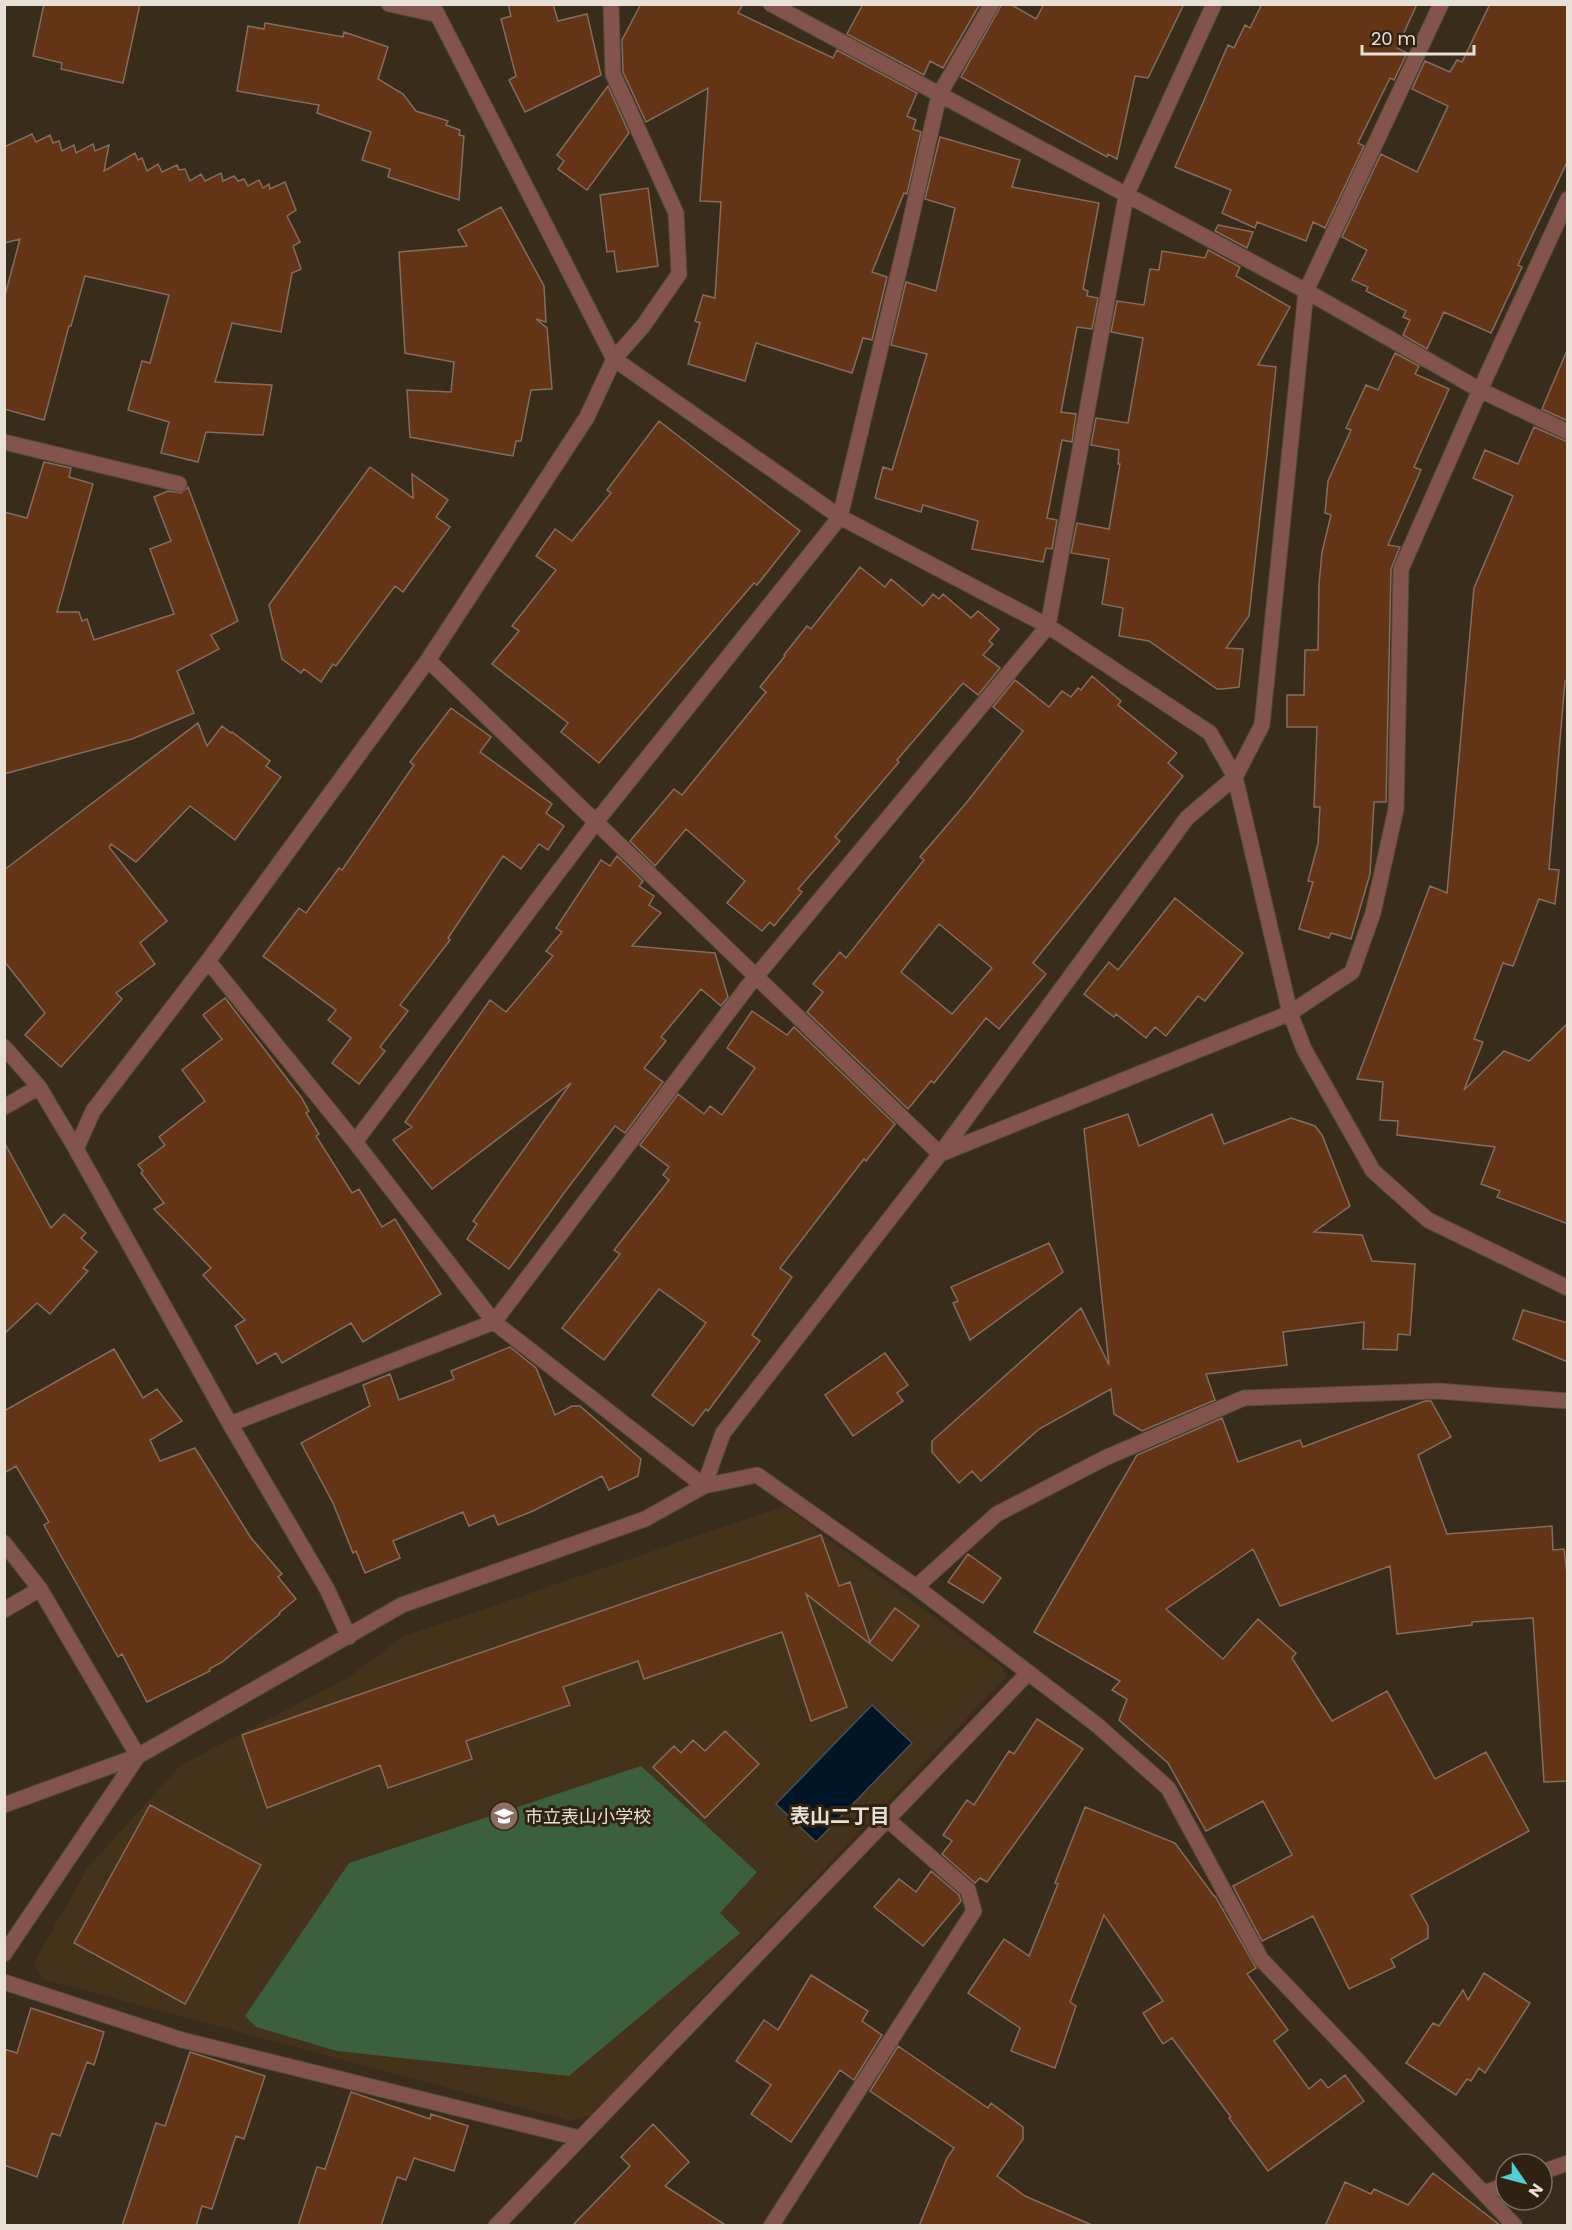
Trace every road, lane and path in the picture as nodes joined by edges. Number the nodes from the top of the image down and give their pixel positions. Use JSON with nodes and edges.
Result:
{"nodes":[{"id":1,"x":389,"y":4,"type":"edge"},
{"id":2,"x":611,"y":4,"type":"edge"},
{"id":3,"x":771,"y":4,"type":"edge"},
{"id":4,"x":992,"y":4,"type":"edge"},
{"id":5,"x":1214,"y":4,"type":"edge"},
{"id":6,"x":1441,"y":4,"type":"edge"},
{"id":7,"x":434,"y":9,"type":"edge"},
{"id":8,"x":939,"y":94,"type":"junction"},
{"id":9,"x":1126,"y":196,"type":"junction"},
{"id":10,"x":1568,"y":199,"type":"edge"},
{"id":11,"x":1306,"y":291,"type":"junction"},
{"id":12,"x":615,"y":358,"type":"junction"},
{"id":13,"x":1480,"y":390,"type":"junction"},
{"id":14,"x":1568,"y":432,"type":"edge"},
{"id":15,"x":4,"y":442,"type":"edge"},
{"id":16,"x":179,"y":484,"type":"dead end"},
{"id":17,"x":840,"y":517,"type":"junction"},
{"id":18,"x":1048,"y":626,"type":"junction"},
{"id":19,"x":428,"y":660,"type":"junction"},
{"id":20,"x":1235,"y":777,"type":"junction"},
{"id":21,"x":596,"y":822,"type":"junction"},
{"id":22,"x":208,"y":961,"type":"junction"},
{"id":23,"x":756,"y":976,"type":"junction"},
{"id":24,"x":1290,"y":1013,"type":"junction"},
{"id":25,"x":4,"y":1047,"type":"edge"},
{"id":26,"x":39,"y":1087,"type":"junction"},
{"id":27,"x":4,"y":1107,"type":"edge"},
{"id":28,"x":355,"y":1142,"type":"junction"},
{"id":29,"x":76,"y":1149,"type":"junction"},
{"id":30,"x":940,"y":1154,"type":"junction"},
{"id":31,"x":1568,"y":1288,"type":"edge"},
{"id":32,"x":494,"y":1322,"type":"junction"},
{"id":33,"x":1568,"y":1401,"type":"edge"},
{"id":34,"x":230,"y":1424,"type":"junction"},
{"id":35,"x":704,"y":1486,"type":"junction"},
{"id":36,"x":4,"y":1543,"type":"edge"},
{"id":37,"x":916,"y":1587,"type":"junction"},
{"id":38,"x":40,"y":1589,"type":"junction"},
{"id":39,"x":4,"y":1610,"type":"edge"},
{"id":40,"x":349,"y":1637,"type":"junction"},
{"id":41,"x":1028,"y":1673,"type":"junction"},
{"id":42,"x":138,"y":1756,"type":"junction"},
{"id":43,"x":4,"y":1805,"type":"edge"},
{"id":44,"x":887,"y":1819,"type":"junction"},
{"id":45,"x":4,"y":1954,"type":"edge"},
{"id":46,"x":4,"y":1982,"type":"edge"},
{"id":47,"x":579,"y":2138,"type":"junction"},
{"id":48,"x":1494,"y":2189,"type":"edge"},
{"id":49,"x":1484,"y":2193,"type":"junction"},
{"id":50,"x":496,"y":2226,"type":"edge"},
{"id":51,"x":771,"y":2226,"type":"edge"},
{"id":52,"x":1515,"y":2226,"type":"edge"}],
"edges":[{"from":1,"to":7,"type":"street"},
{"from":2,"to":12,"type":"street"},
{"from":3,"to":8,"type":"street"},
{"from":4,"to":8,"type":"street"},
{"from":5,"to":9,"type":"street"},
{"from":6,"to":11,"type":"street"},
{"from":7,"to":12,"type":"street"},
{"from":8,"to":9,"type":"street"},
{"from":8,"to":17,"type":"street"},
{"from":9,"to":11,"type":"street"},
{"from":9,"to":18,"type":"street"},
{"from":10,"to":13,"type":"street"},
{"from":11,"to":13,"type":"street"},
{"from":11,"to":20,"type":"street"},
{"from":12,"to":17,"type":"street"},
{"from":12,"to":19,"type":"street"},
{"from":13,"to":14,"type":"street"},
{"from":13,"to":24,"type":"street"},
{"from":15,"to":16,"type":"street"},
{"from":17,"to":18,"type":"street"},
{"from":17,"to":21,"type":"street"},
{"from":18,"to":20,"type":"street"},
{"from":18,"to":23,"type":"street"},
{"from":19,"to":21,"type":"street"},
{"from":19,"to":22,"type":"street"},
{"from":20,"to":24,"type":"street"},
{"from":20,"to":30,"type":"street"},
{"from":21,"to":23,"type":"street"},
{"from":21,"to":28,"type":"street"},
{"from":22,"to":28,"type":"street"},
{"from":22,"to":29,"type":"street"},
{"from":23,"to":30,"type":"street"},
{"from":23,"to":32,"type":"street"},
{"from":24,"to":30,"type":"street"},
{"from":24,"to":31,"type":"street"},
{"from":25,"to":26,"type":"street"},
{"from":26,"to":27,"type":"street"},
{"from":26,"to":29,"type":"street"},
{"from":28,"to":32,"type":"street"},
{"from":29,"to":34,"type":"street"},
{"from":30,"to":35,"type":"street"},
{"from":32,"to":34,"type":"street"},
{"from":32,"to":35,"type":"street"},
{"from":33,"to":37,"type":"street"},
{"from":34,"to":40,"type":"street"},
{"from":35,"to":37,"type":"street"},
{"from":35,"to":40,"type":"street"},
{"from":36,"to":38,"type":"street"},
{"from":37,"to":41,"type":"street"},
{"from":38,"to":39,"type":"street"},
{"from":38,"to":42,"type":"street"},
{"from":40,"to":42,"type":"street"},
{"from":41,"to":44,"type":"street"},
{"from":41,"to":49,"type":"street"},
{"from":42,"to":43,"type":"street"},
{"from":42,"to":45,"type":"street"},
{"from":44,"to":47,"type":"street"},
{"from":44,"to":51,"type":"street"},
{"from":46,"to":47,"type":"street"},
{"from":47,"to":50,"type":"street"},
{"from":48,"to":49,"type":"street"},
{"from":49,"to":52,"type":"street"}]}
